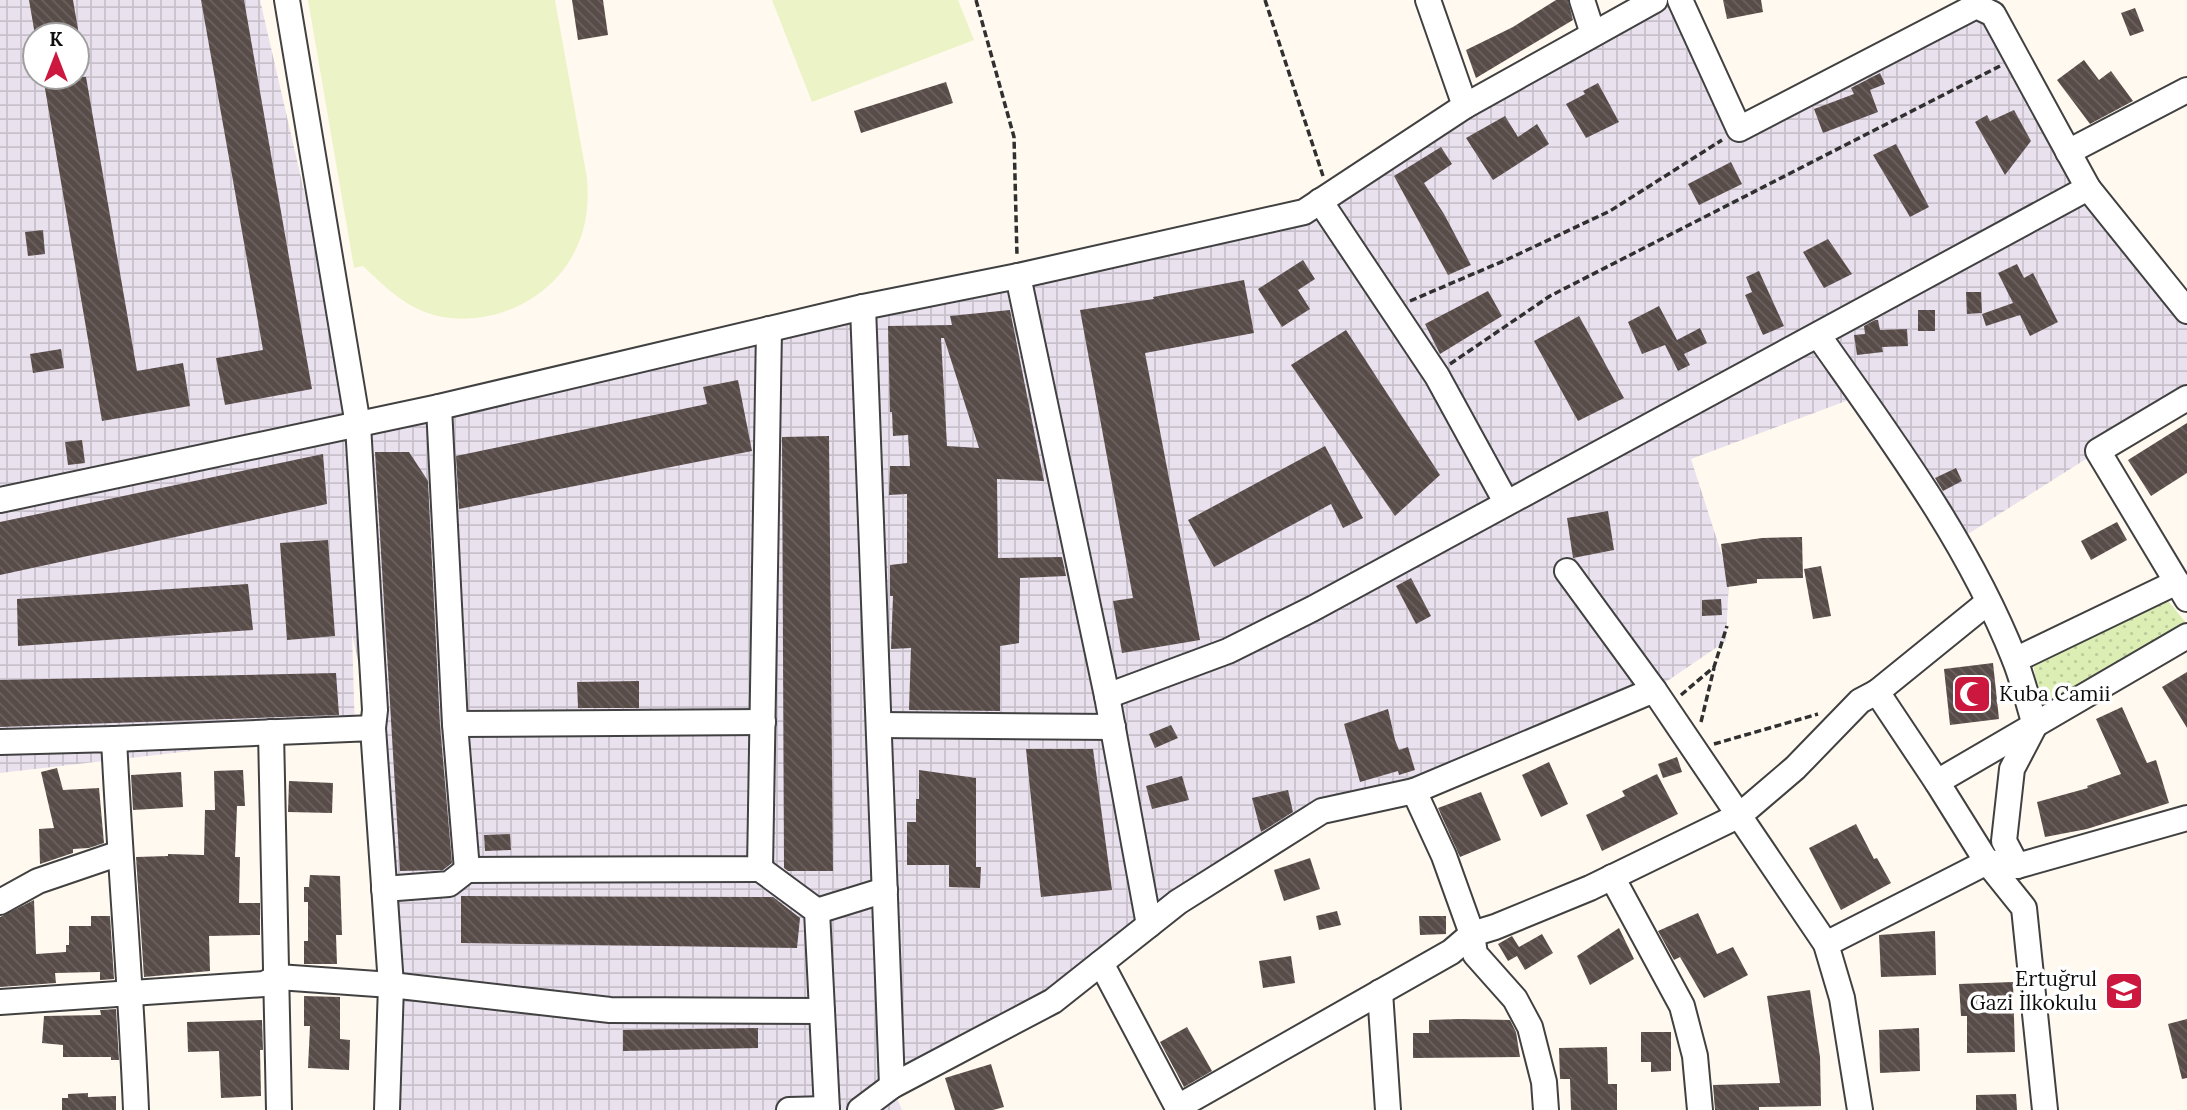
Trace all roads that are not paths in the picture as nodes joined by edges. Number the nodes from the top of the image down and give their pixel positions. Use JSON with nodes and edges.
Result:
{"nodes":[{"id":1,"x":287,"y":0,"type":"edge"},
{"id":2,"x":1428,"y":0,"type":"edge"},
{"id":3,"x":1582,"y":0,"type":"edge"},
{"id":4,"x":1655,"y":0,"type":"edge"},
{"id":5,"x":1680,"y":0,"type":"edge"},
{"id":6,"x":1593,"y":34,"type":"junction"},
{"id":7,"x":2187,"y":90,"type":"edge"},
{"id":8,"x":1465,"y":106,"type":"junction"},
{"id":9,"x":2068,"y":152,"type":"junction"},
{"id":10,"x":2088,"y":188,"type":"junction"},
{"id":11,"x":1324,"y":198,"type":"junction"},
{"id":12,"x":1018,"y":276,"type":"junction"},
{"id":13,"x":863,"y":307,"type":"junction"},
{"id":14,"x":2187,"y":311,"type":"edge"},
{"id":15,"x":769,"y":329,"type":"junction"},
{"id":16,"x":1818,"y":335,"type":"junction"},
{"id":17,"x":2187,"y":398,"type":"edge"},
{"id":18,"x":439,"y":407,"type":"junction"},
{"id":19,"x":358,"y":425,"type":"junction"},
{"id":20,"x":0,"y":500,"type":"edge"},
{"id":21,"x":1507,"y":502,"type":"junction"},
{"id":22,"x":1567,"y":570,"type":"dead end"},
{"id":23,"x":2182,"y":590,"type":"edge"},
{"id":24,"x":1988,"y":602,"type":"junction"},
{"id":25,"x":2187,"y":636,"type":"edge"},
{"id":26,"x":2015,"y":660,"type":"junction"},
{"id":27,"x":1877,"y":692,"type":"junction"},
{"id":28,"x":1107,"y":696,"type":"junction"},
{"id":29,"x":1659,"y":698,"type":"junction"},
{"id":30,"x":764,"y":722,"type":"junction"},
{"id":31,"x":455,"y":724,"type":"junction"},
{"id":32,"x":878,"y":725,"type":"junction"},
{"id":33,"x":2035,"y":725,"type":"junction"},
{"id":34,"x":1113,"y":727,"type":"junction"},
{"id":35,"x":373,"y":728,"type":"junction"},
{"id":36,"x":271,"y":732,"type":"junction"},
{"id":37,"x":114,"y":739,"type":"junction"},
{"id":38,"x":0,"y":742,"type":"edge"},
{"id":39,"x":1937,"y":782,"type":"junction"},
{"id":40,"x":1414,"y":791,"type":"junction"},
{"id":41,"x":1740,"y":815,"type":"junction"},
{"id":42,"x":2187,"y":818,"type":"edge"},
{"id":43,"x":120,"y":853,"type":"junction"},
{"id":44,"x":1987,"y":862,"type":"junction"},
{"id":45,"x":2017,"y":866,"type":"junction"},
{"id":46,"x":760,"y":869,"type":"junction"},
{"id":47,"x":467,"y":870,"type":"junction"},
{"id":48,"x":1612,"y":877,"type":"junction"},
{"id":49,"x":384,"y":889,"type":"junction"},
{"id":50,"x":885,"y":890,"type":"junction"},
{"id":51,"x":0,"y":902,"type":"edge"},
{"id":52,"x":817,"y":911,"type":"junction"},
{"id":53,"x":1149,"y":925,"type":"junction"},
{"id":54,"x":1472,"y":934,"type":"junction"},
{"id":55,"x":1826,"y":944,"type":"junction"},
{"id":56,"x":1101,"y":963,"type":"junction"},
{"id":57,"x":278,"y":976,"type":"junction"},
{"id":58,"x":391,"y":985,"type":"junction"},
{"id":59,"x":1380,"y":992,"type":"junction"},
{"id":60,"x":131,"y":993,"type":"junction"},
{"id":61,"x":0,"y":1002,"type":"edge"},
{"id":62,"x":822,"y":1011,"type":"junction"},
{"id":63,"x":892,"y":1086,"type":"junction"},
{"id":64,"x":1179,"y":1109,"type":"edge"},
{"id":65,"x":136,"y":1110,"type":"edge"},
{"id":66,"x":279,"y":1110,"type":"edge"},
{"id":67,"x":387,"y":1110,"type":"edge"},
{"id":68,"x":789,"y":1110,"type":"edge"},
{"id":69,"x":827,"y":1110,"type":"edge"},
{"id":70,"x":860,"y":1110,"type":"edge"},
{"id":71,"x":1388,"y":1110,"type":"edge"},
{"id":72,"x":1546,"y":1110,"type":"edge"},
{"id":73,"x":1700,"y":1110,"type":"edge"},
{"id":74,"x":1860,"y":1110,"type":"edge"},
{"id":75,"x":2045,"y":1110,"type":"edge"}],
"edges":[{"from":1,"to":19,"type":"street"},
{"from":2,"to":8,"type":"street"},
{"from":3,"to":6,"type":"street"},
{"from":4,"to":6,"type":"street"},
{"from":5,"to":9,"type":"street"},
{"from":6,"to":8,"type":"street"},
{"from":7,"to":9,"type":"street"},
{"from":8,"to":11,"type":"street"},
{"from":9,"to":10,"type":"street"},
{"from":10,"to":14,"type":"street"},
{"from":10,"to":16,"type":"street"},
{"from":11,"to":12,"type":"street"},
{"from":11,"to":21,"type":"street"},
{"from":12,"to":13,"type":"street"},
{"from":12,"to":28,"type":"street"},
{"from":13,"to":15,"type":"street"},
{"from":13,"to":32,"type":"street"},
{"from":15,"to":18,"type":"street"},
{"from":15,"to":30,"type":"street"},
{"from":16,"to":21,"type":"street"},
{"from":16,"to":24,"type":"street"},
{"from":17,"to":23,"type":"street"},
{"from":18,"to":19,"type":"street"},
{"from":18,"to":31,"type":"street"},
{"from":19,"to":20,"type":"street"},
{"from":19,"to":35,"type":"street"},
{"from":21,"to":28,"type":"street"},
{"from":22,"to":29,"type":"street"},
{"from":23,"to":26,"type":"street"},
{"from":24,"to":26,"type":"street"},
{"from":24,"to":27,"type":"street"},
{"from":25,"to":33,"type":"street"},
{"from":26,"to":33,"type":"street"},
{"from":27,"to":39,"type":"street"},
{"from":27,"to":41,"type":"street"},
{"from":28,"to":34,"type":"street"},
{"from":29,"to":40,"type":"street"},
{"from":29,"to":41,"type":"street"},
{"from":30,"to":31,"type":"street"},
{"from":30,"to":46,"type":"street"},
{"from":31,"to":47,"type":"street"},
{"from":32,"to":34,"type":"street"},
{"from":32,"to":50,"type":"street"},
{"from":33,"to":39,"type":"street"},
{"from":33,"to":45,"type":"street"},
{"from":34,"to":53,"type":"street"},
{"from":35,"to":36,"type":"street"},
{"from":35,"to":49,"type":"street"},
{"from":36,"to":37,"type":"street"},
{"from":36,"to":57,"type":"street"},
{"from":37,"to":38,"type":"street"},
{"from":37,"to":43,"type":"street"},
{"from":39,"to":44,"type":"street"},
{"from":40,"to":53,"type":"street"},
{"from":40,"to":54,"type":"street"},
{"from":41,"to":48,"type":"street"},
{"from":41,"to":55,"type":"street"},
{"from":42,"to":45,"type":"street"},
{"from":43,"to":51,"type":"street"},
{"from":43,"to":60,"type":"street"},
{"from":44,"to":45,"type":"street"},
{"from":44,"to":55,"type":"street"},
{"from":44,"to":75,"type":"street"},
{"from":46,"to":47,"type":"street"},
{"from":46,"to":52,"type":"street"},
{"from":47,"to":49,"type":"street"},
{"from":48,"to":54,"type":"street"},
{"from":48,"to":73,"type":"street"},
{"from":49,"to":58,"type":"street"},
{"from":50,"to":52,"type":"street"},
{"from":50,"to":63,"type":"street"},
{"from":52,"to":62,"type":"street"},
{"from":53,"to":56,"type":"street"},
{"from":54,"to":59,"type":"street"},
{"from":54,"to":72,"type":"street"},
{"from":55,"to":74,"type":"street"},
{"from":56,"to":63,"type":"street"},
{"from":56,"to":64,"type":"street"},
{"from":57,"to":58,"type":"street"},
{"from":57,"to":60,"type":"street"},
{"from":57,"to":66,"type":"street"},
{"from":58,"to":62,"type":"street"},
{"from":58,"to":67,"type":"street"},
{"from":59,"to":64,"type":"street"},
{"from":59,"to":71,"type":"street"},
{"from":60,"to":61,"type":"street"},
{"from":60,"to":65,"type":"street"},
{"from":62,"to":69,"type":"street"},
{"from":63,"to":70,"type":"street"},
{"from":68,"to":69,"type":"street"}]}
